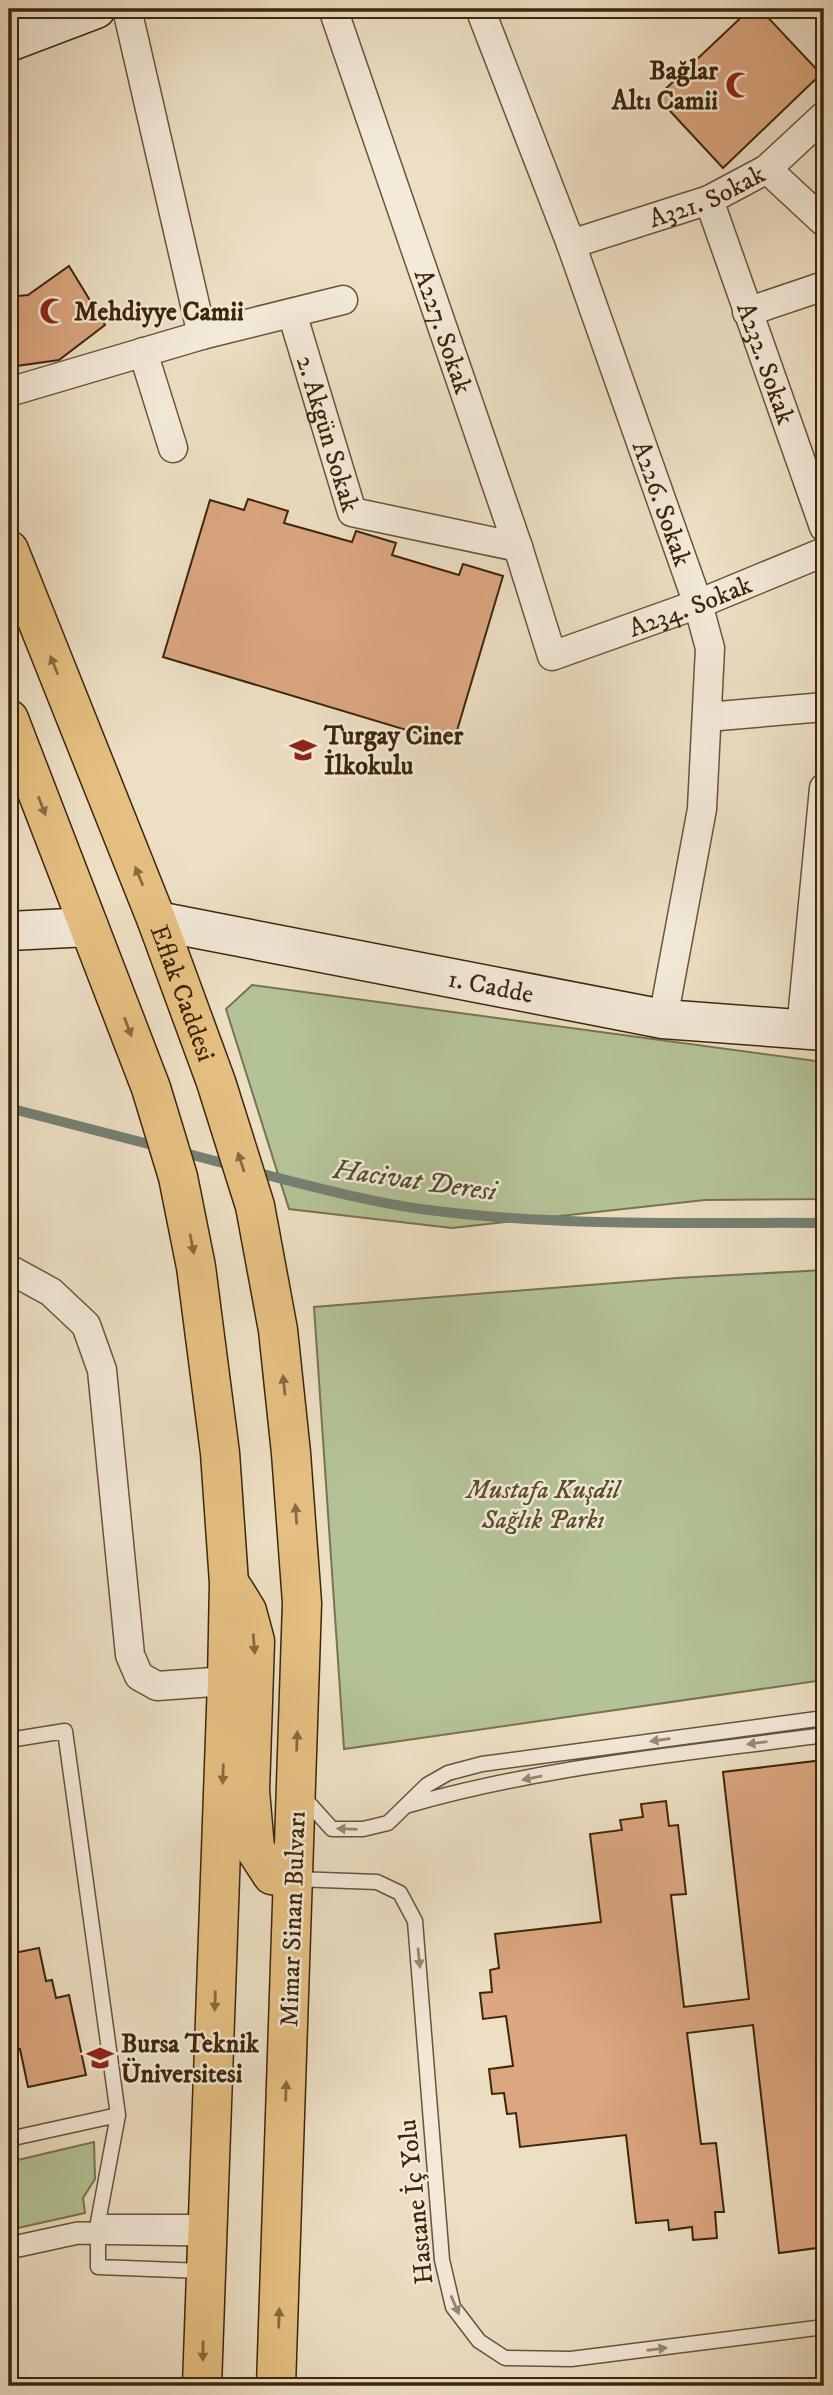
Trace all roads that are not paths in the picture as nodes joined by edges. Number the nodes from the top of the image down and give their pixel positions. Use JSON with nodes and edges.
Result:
{"nodes":[{"id":1,"x":127,"y":9,"type":"edge"},
{"id":2,"x":333,"y":9,"type":"edge"},
{"id":3,"x":480,"y":9,"type":"edge"},
{"id":4,"x":90,"y":10,"type":"edge"},
{"id":5,"x":9,"y":41,"type":"edge"},
{"id":6,"x":820,"y":127,"type":"edge"},
{"id":7,"x":766,"y":169,"type":"junction"},
{"id":8,"x":709,"y":200,"type":"junction"},
{"id":9,"x":824,"y":222,"type":"edge"},
{"id":10,"x":571,"y":244,"type":"junction"},
{"id":11,"x":824,"y":286,"type":"edge"},
{"id":12,"x":343,"y":300,"type":"dead end"},
{"id":13,"x":747,"y":312,"type":"junction"},
{"id":14,"x":292,"y":313,"type":"junction"},
{"id":15,"x":202,"y":335,"type":"junction"},
{"id":16,"x":143,"y":352,"type":"junction"},
{"id":17,"x":9,"y":391,"type":"edge"},
{"id":18,"x":173,"y":448,"type":"dead end"},
{"id":19,"x":824,"y":527,"type":"edge"},
{"id":20,"x":518,"y":547,"type":"junction"},
{"id":21,"x":9,"y":550,"type":"edge"},
{"id":22,"x":824,"y":552,"type":"edge"},
{"id":23,"x":698,"y":604,"type":"junction"},
{"id":24,"x":552,"y":656,"type":"joint"},
{"id":25,"x":824,"y":707,"type":"edge"},
{"id":26,"x":707,"y":718,"type":"junction"},
{"id":27,"x":9,"y":719,"type":"edge"},
{"id":28,"x":824,"y":788,"type":"edge"},
{"id":29,"x":157,"y":921,"type":"junction"},
{"id":30,"x":89,"y":928,"type":"junction"},
{"id":31,"x":9,"y":931,"type":"edge"},
{"id":32,"x":663,"y":1019,"type":"junction"},
{"id":33,"x":813,"y":1030,"type":"edge"},
{"id":34,"x":9,"y":1269,"type":"edge"},
{"id":35,"x":291,"y":1452,"type":"joint"},
{"id":36,"x":229,"y":1583,"type":"junction"},
{"id":37,"x":227,"y":1681,"type":"junction"},
{"id":38,"x":824,"y":1718,"type":"edge"},
{"id":39,"x":824,"y":1735,"type":"edge"},
{"id":40,"x":9,"y":1740,"type":"edge"},
{"id":41,"x":296,"y":1786,"type":"junction"},
{"id":42,"x":408,"y":1806,"type":"junction"},
{"id":43,"x":293,"y":1879,"type":"junction"},
{"id":44,"x":118,"y":2115,"type":"junction"},
{"id":45,"x":9,"y":2139,"type":"edge"},
{"id":46,"x":98,"y":2228,"type":"junction"},
{"id":47,"x":206,"y":2243,"type":"junction"},
{"id":48,"x":9,"y":2248,"type":"edge"},
{"id":49,"x":824,"y":2327,"type":"edge"},
{"id":50,"x":202,"y":2386,"type":"edge"},
{"id":51,"x":276,"y":2386,"type":"edge"}],
"edges":[{"from":1,"to":15,"type":"street"},
{"from":2,"to":20,"type":"street","name":"A227. Sokak"},
{"from":3,"to":10,"type":"street","name":"A226. Sokak"},
{"from":4,"to":5,"type":"main road"},
{"from":6,"to":7,"type":"street","name":"A321. Sokak"},
{"from":7,"to":8,"type":"street","name":"A321. Sokak"},
{"from":7,"to":9,"type":"street"},
{"from":8,"to":10,"type":"street","name":"A321. Sokak"},
{"from":8,"to":13,"type":"street","name":"A232. Sokak"},
{"from":10,"to":23,"type":"street","name":"A226. Sokak"},
{"from":11,"to":13,"type":"street"},
{"from":12,"to":14,"type":"street"},
{"from":13,"to":19,"type":"street","name":"A232. Sokak"},
{"from":14,"to":15,"type":"street"},
{"from":14,"to":20,"type":"street","name":"2. Akgün Sokak"},
{"from":15,"to":16,"type":"street"},
{"from":16,"to":17,"type":"street"},
{"from":16,"to":18,"type":"street"},
{"from":20,"to":24,"type":"street","name":"A227. Sokak"},
{"from":29,"to":21,"type":"main road","name":"Eflak Caddesi","one_way":true},
{"from":22,"to":23,"type":"street","name":"A234. Sokak"},
{"from":23,"to":24,"type":"street","name":"A234. Sokak"},
{"from":23,"to":26,"type":"street","name":"A226. Sokak"},
{"from":25,"to":26,"type":"street"},
{"from":26,"to":32,"type":"street","name":"A226. Sokak"},
{"from":27,"to":30,"type":"main road","one_way":true},
{"from":28,"to":33,"type":"street"},
{"from":29,"to":32,"type":"main road","name":"1. Cadde"},
{"from":35,"to":29,"type":"main road","name":"Eflak Caddesi","one_way":true},
{"from":30,"to":31,"type":"main road"},
{"from":30,"to":36,"type":"main road","one_way":true},
{"from":32,"to":33,"type":"main road","name":"1. Cadde"},
{"from":34,"to":37,"type":"street"},
{"from":41,"to":35,"type":"main road","name":"Mimar Sinan Bulvarı","one_way":true},
{"from":36,"to":37,"type":"main road"},
{"from":36,"to":43,"type":"main road","one_way":true},
{"from":37,"to":47,"type":"main road","one_way":true},
{"from":38,"to":42,"type":"lane","one_way":true},
{"from":39,"to":42,"type":"lane","one_way":true},
{"from":40,"to":44,"type":"lane"},
{"from":42,"to":41,"type":"lane","one_way":true},
{"from":41,"to":43,"type":"main road","name":"Mimar Sinan Bulvarı"},
{"from":43,"to":49,"type":"lane","name":"Hastane İç Yolu","one_way":true},
{"from":51,"to":43,"type":"main road","name":"Mimar Sinan Bulvarı","one_way":true},
{"from":44,"to":45,"type":"lane"},
{"from":44,"to":46,"type":"lane"},
{"from":46,"to":47,"type":"street"},
{"from":46,"to":47,"type":"lane"},
{"from":46,"to":48,"type":"street"},
{"from":47,"to":50,"type":"main road","one_way":true}]}
